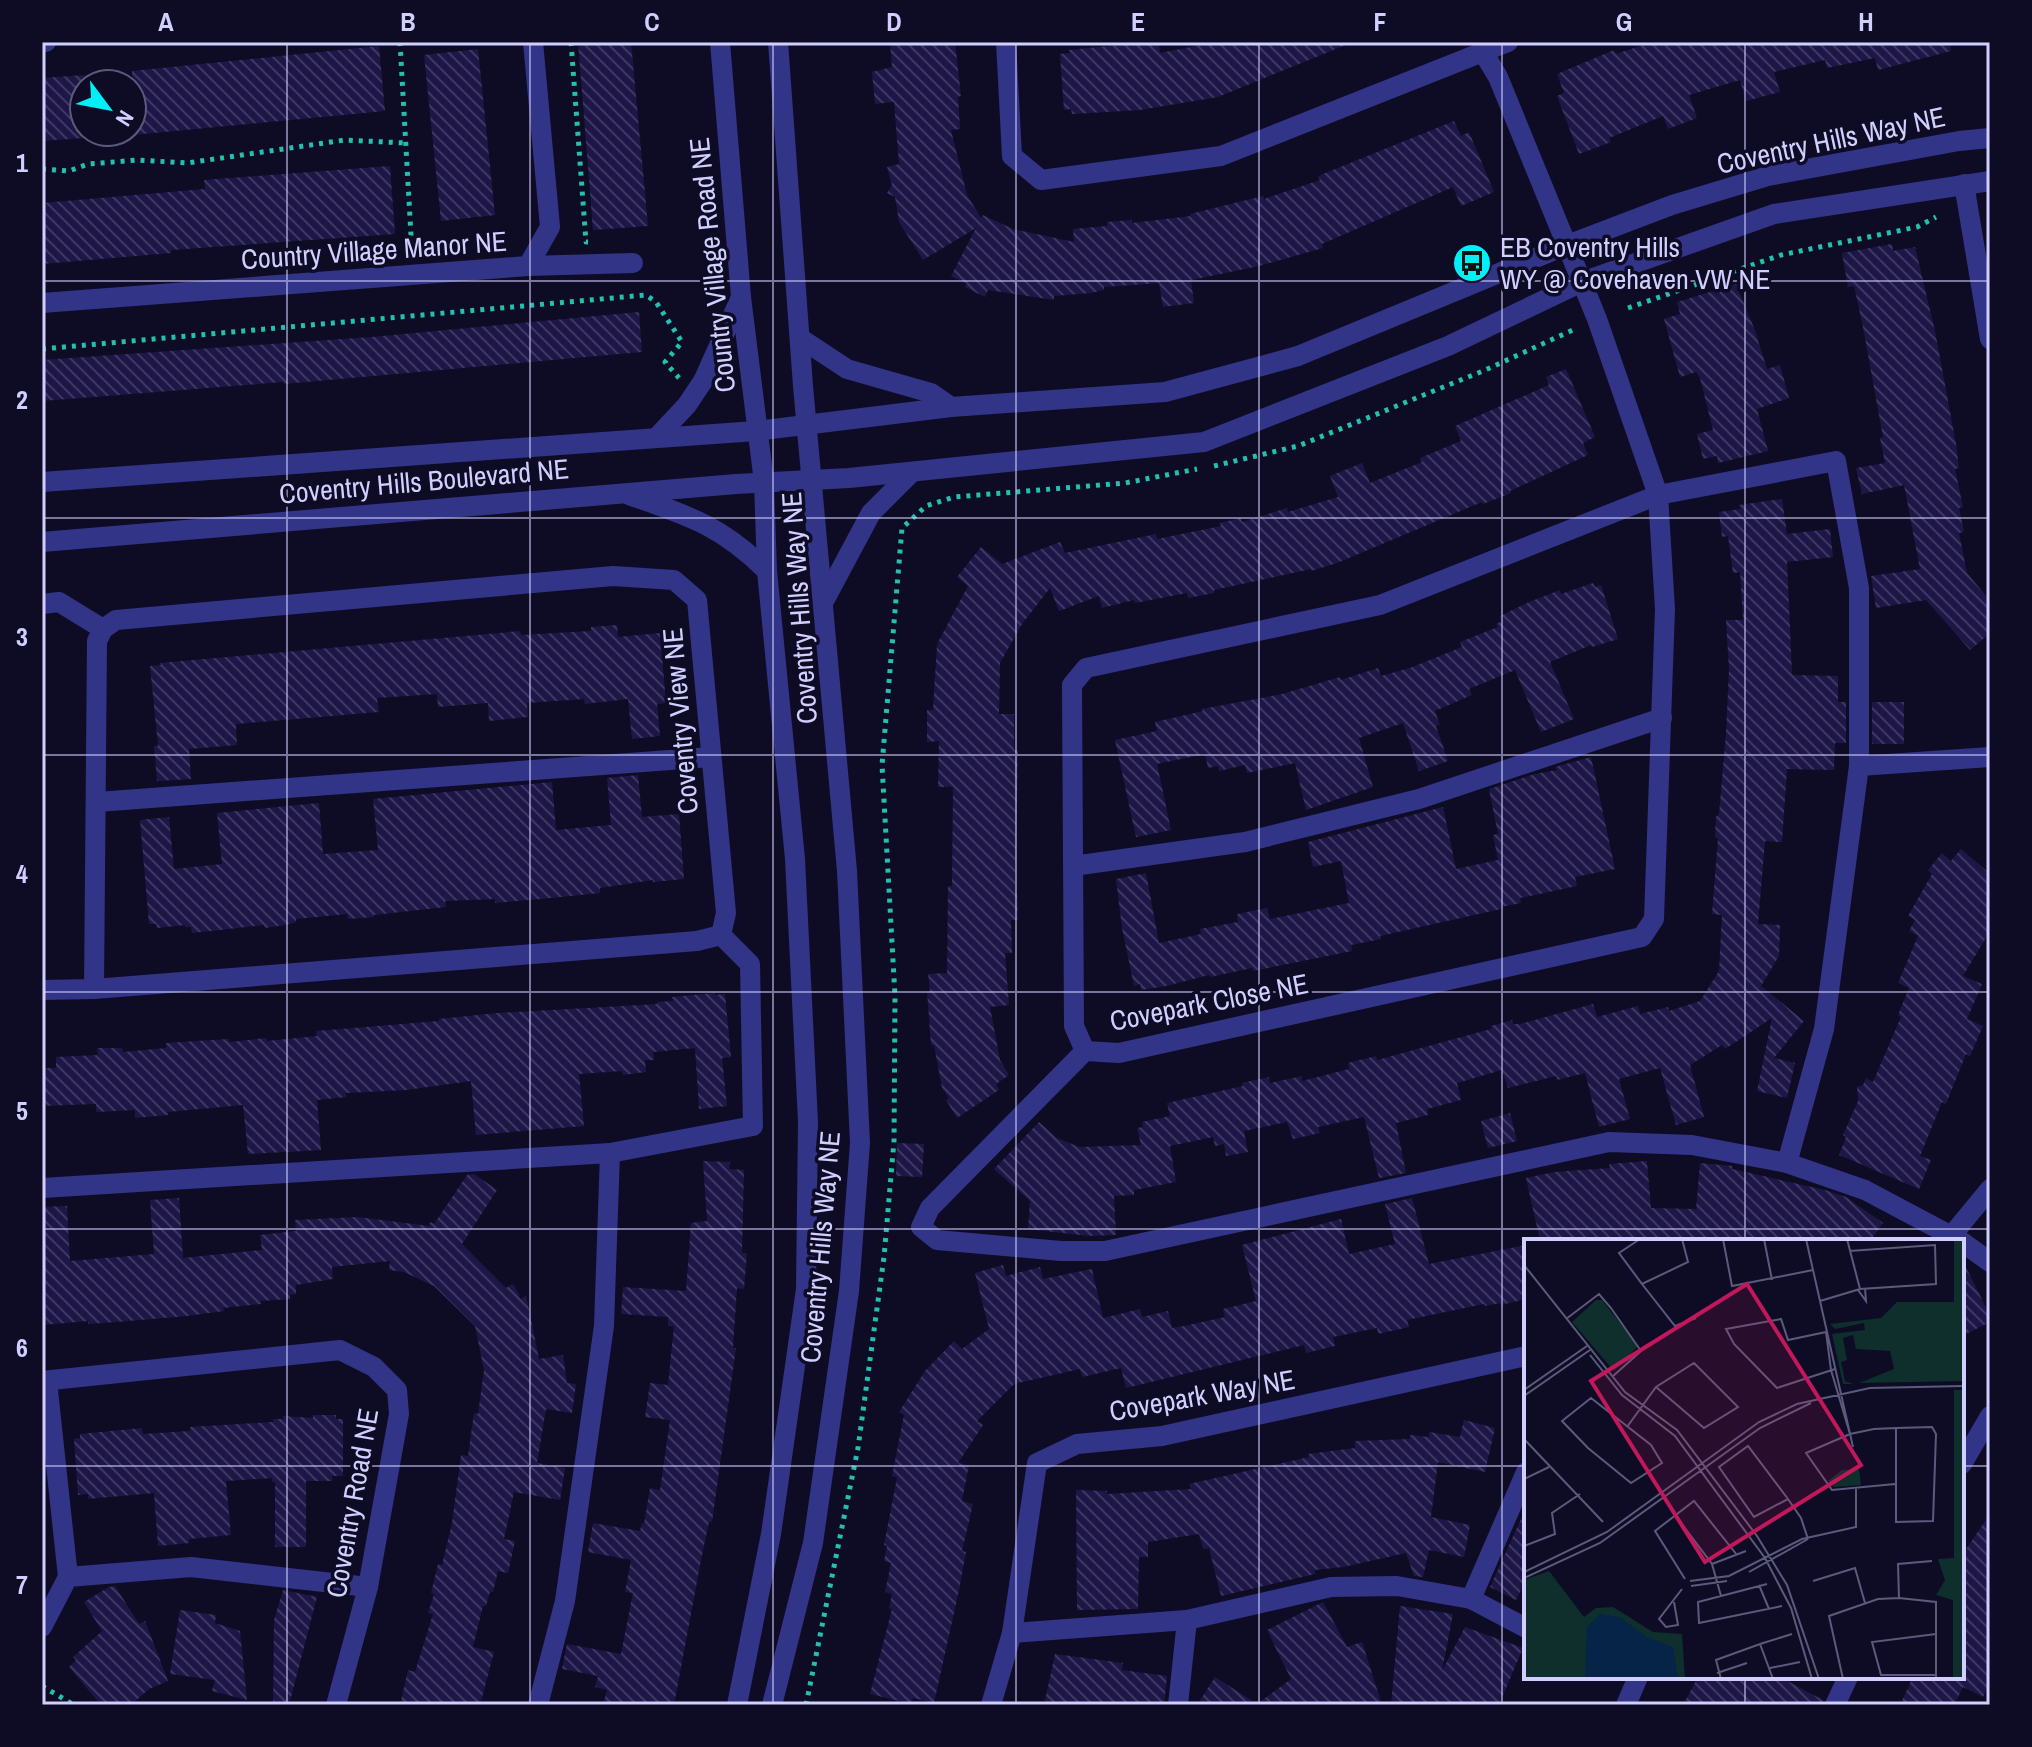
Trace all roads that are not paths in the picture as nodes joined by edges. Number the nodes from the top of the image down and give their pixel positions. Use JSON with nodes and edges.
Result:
{"nodes":[{"id":1,"x":533,"y":42,"type":"edge"},
{"id":2,"x":720,"y":42,"type":"edge"},
{"id":3,"x":778,"y":42,"type":"edge"},
{"id":4,"x":1006,"y":42,"type":"edge"},
{"id":5,"x":1508,"y":42,"type":"edge"},
{"id":6,"x":1483,"y":52,"type":"junction"},
{"id":7,"x":1990,"y":138,"type":"edge"},
{"id":8,"x":1990,"y":181,"type":"edge"},
{"id":9,"x":1964,"y":184,"type":"junction"},
{"id":10,"x":1567,"y":245,"type":"junction"},
{"id":11,"x":633,"y":263,"type":"dead end"},
{"id":12,"x":528,"y":266,"type":"junction"},
{"id":13,"x":1582,"y":282,"type":"junction"},
{"id":14,"x":741,"y":297,"type":"junction"},
{"id":15,"x":42,"y":303,"type":"edge"},
{"id":16,"x":800,"y":338,"type":"junction"},
{"id":17,"x":1990,"y":339,"type":"edge"},
{"id":18,"x":951,"y":407,"type":"junction"},
{"id":19,"x":808,"y":426,"type":"junction"},
{"id":20,"x":756,"y":431,"type":"junction"},
{"id":21,"x":657,"y":437,"type":"junction"},
{"id":22,"x":912,"y":472,"type":"junction"},
{"id":23,"x":812,"y":480,"type":"junction"},
{"id":24,"x":42,"y":482,"type":"edge"},
{"id":25,"x":764,"y":482,"type":"junction"},
{"id":26,"x":621,"y":493,"type":"junction"},
{"id":27,"x":1658,"y":495,"type":"junction"},
{"id":28,"x":42,"y":542,"type":"edge"},
{"id":29,"x":767,"y":571,"type":"junction"},
{"id":30,"x":824,"y":601,"type":"junction"},
{"id":31,"x":42,"y":604,"type":"edge"},
{"id":32,"x":103,"y":629,"type":"junction"},
{"id":33,"x":1662,"y":718,"type":"junction"},
{"id":34,"x":711,"y":757,"type":"junction"},
{"id":35,"x":1990,"y":757,"type":"edge"},
{"id":36,"x":1859,"y":766,"type":"junction"},
{"id":37,"x":97,"y":802,"type":"junction"},
{"id":38,"x":1073,"y":866,"type":"junction"},
{"id":39,"x":721,"y":935,"type":"junction"},
{"id":40,"x":94,"y":989,"type":"junction"},
{"id":41,"x":42,"y":990,"type":"edge"},
{"id":42,"x":1085,"y":1051,"type":"junction"},
{"id":43,"x":610,"y":1153,"type":"junction"},
{"id":44,"x":1787,"y":1163,"type":"junction"},
{"id":45,"x":42,"y":1188,"type":"edge"},
{"id":46,"x":1990,"y":1189,"type":"edge"},
{"id":47,"x":1958,"y":1239,"type":"edge"},
{"id":48,"x":1964,"y":1243,"type":"edge"},
{"id":49,"x":1990,"y":1262,"type":"edge"},
{"id":50,"x":1524,"y":1356,"type":"edge"},
{"id":51,"x":45,"y":1381,"type":"edge"},
{"id":52,"x":1990,"y":1416,"type":"edge"},
{"id":53,"x":1964,"y":1461,"type":"edge"},
{"id":54,"x":1524,"y":1477,"type":"edge"},
{"id":55,"x":68,"y":1577,"type":"junction"},
{"id":56,"x":368,"y":1587,"type":"junction"},
{"id":57,"x":1471,"y":1599,"type":"junction"},
{"id":58,"x":1187,"y":1620,"type":"junction"},
{"id":59,"x":42,"y":1627,"type":"edge"},
{"id":60,"x":1524,"y":1627,"type":"edge"},
{"id":61,"x":1012,"y":1633,"type":"junction"},
{"id":62,"x":1632,"y":1679,"type":"edge"},
{"id":63,"x":1847,"y":1679,"type":"edge"},
{"id":64,"x":336,"y":1705,"type":"edge"},
{"id":65,"x":538,"y":1705,"type":"edge"},
{"id":66,"x":737,"y":1705,"type":"edge"},
{"id":67,"x":772,"y":1705,"type":"edge"},
{"id":68,"x":991,"y":1705,"type":"edge"},
{"id":69,"x":1178,"y":1705,"type":"edge"},
{"id":70,"x":1626,"y":1705,"type":"edge"},
{"id":71,"x":1835,"y":1705,"type":"edge"}],
"edges":[{"from":1,"to":12,"type":"street","name":"Country Village Manor NE"},
{"from":2,"to":14,"type":"street","name":"Country Village Road NE"},
{"from":3,"to":16,"type":"street"},
{"from":4,"to":6,"type":"street"},
{"from":5,"to":6,"type":"street"},
{"from":6,"to":10,"type":"street","name":"Covepark Close NE"},
{"from":7,"to":10,"type":"street","name":"Coventry Hills Way NE"},
{"from":8,"to":9,"type":"street","name":"Coventry Hills Way NE"},
{"from":9,"to":13,"type":"street","name":"Coventry Hills Way NE"},
{"from":9,"to":17,"type":"street"},
{"from":10,"to":13,"type":"street","name":"Covepark Close NE"},
{"from":10,"to":18,"type":"street","name":"Coventry Hills Way NE"},
{"from":11,"to":12,"type":"street"},
{"from":12,"to":15,"type":"street","name":"Country Village Manor NE"},
{"from":13,"to":22,"type":"street","name":"Coventry Hills Way NE"},
{"from":13,"to":27,"type":"street","name":"Covepark Close NE"},
{"from":14,"to":20,"type":"street","name":"Country Village Road NE"},
{"from":14,"to":21,"type":"street"},
{"from":16,"to":18,"type":"street"},
{"from":16,"to":19,"type":"street"},
{"from":18,"to":19,"type":"street","name":"Coventry Hills Way NE"},
{"from":19,"to":20,"type":"street","name":"Coventry Hills Boulevard NE"},
{"from":19,"to":23,"type":"street"},
{"from":20,"to":21,"type":"street","name":"Coventry Hills Boulevard NE"},
{"from":20,"to":25,"type":"street","name":"Country Village Road NE"},
{"from":21,"to":24,"type":"street","name":"Coventry Hills Boulevard NE"},
{"from":22,"to":23,"type":"street","name":"Coventry Hills Way NE"},
{"from":22,"to":30,"type":"street"},
{"from":23,"to":25,"type":"street","name":"Coventry Hills Boulevard NE"},
{"from":23,"to":30,"type":"street","name":"Coventry Hills Way NE"},
{"from":25,"to":26,"type":"street","name":"Coventry Hills Boulevard NE"},
{"from":25,"to":29,"type":"street","name":"Coventry Hills Way NE"},
{"from":26,"to":28,"type":"street","name":"Coventry Hills Boulevard NE"},
{"from":26,"to":29,"type":"street"},
{"from":27,"to":33,"type":"street","name":"Covepark Close NE"},
{"from":27,"to":36,"type":"street"},
{"from":27,"to":38,"type":"street","name":"Covepark Close NE"},
{"from":29,"to":66,"type":"street","name":"Coventry Hills Way NE"},
{"from":30,"to":67,"type":"street","name":"Coventry Hills Way NE"},
{"from":31,"to":32,"type":"street"},
{"from":32,"to":34,"type":"street","name":"Coventry View NE"},
{"from":32,"to":37,"type":"street"},
{"from":33,"to":38,"type":"street"},
{"from":33,"to":42,"type":"street","name":"Covepark Close NE"},
{"from":34,"to":37,"type":"street"},
{"from":34,"to":39,"type":"street","name":"Coventry View NE"},
{"from":35,"to":36,"type":"street"},
{"from":36,"to":44,"type":"street"},
{"from":37,"to":40,"type":"street"},
{"from":38,"to":42,"type":"street","name":"Covepark Close NE"},
{"from":39,"to":40,"type":"street"},
{"from":39,"to":43,"type":"street"},
{"from":40,"to":41,"type":"street"},
{"from":42,"to":44,"type":"street"},
{"from":43,"to":45,"type":"street"},
{"from":43,"to":65,"type":"street"},
{"from":44,"to":47,"type":"street"},
{"from":46,"to":47,"type":"street"},
{"from":48,"to":49,"type":"street"},
{"from":50,"to":61,"type":"street","name":"Covepark Way NE"},
{"from":51,"to":55,"type":"street"},
{"from":51,"to":56,"type":"street","name":"Coventry Road NE"},
{"from":52,"to":53,"type":"street"},
{"from":54,"to":57,"type":"street"},
{"from":55,"to":56,"type":"street"},
{"from":55,"to":59,"type":"street"},
{"from":56,"to":64,"type":"street","name":"Coventry Road NE"},
{"from":57,"to":58,"type":"street"},
{"from":57,"to":60,"type":"street"},
{"from":58,"to":61,"type":"street"},
{"from":58,"to":69,"type":"street"},
{"from":61,"to":68,"type":"street","name":"Covepark Way NE"},
{"from":62,"to":70,"type":"street"},
{"from":63,"to":71,"type":"street"}]}
